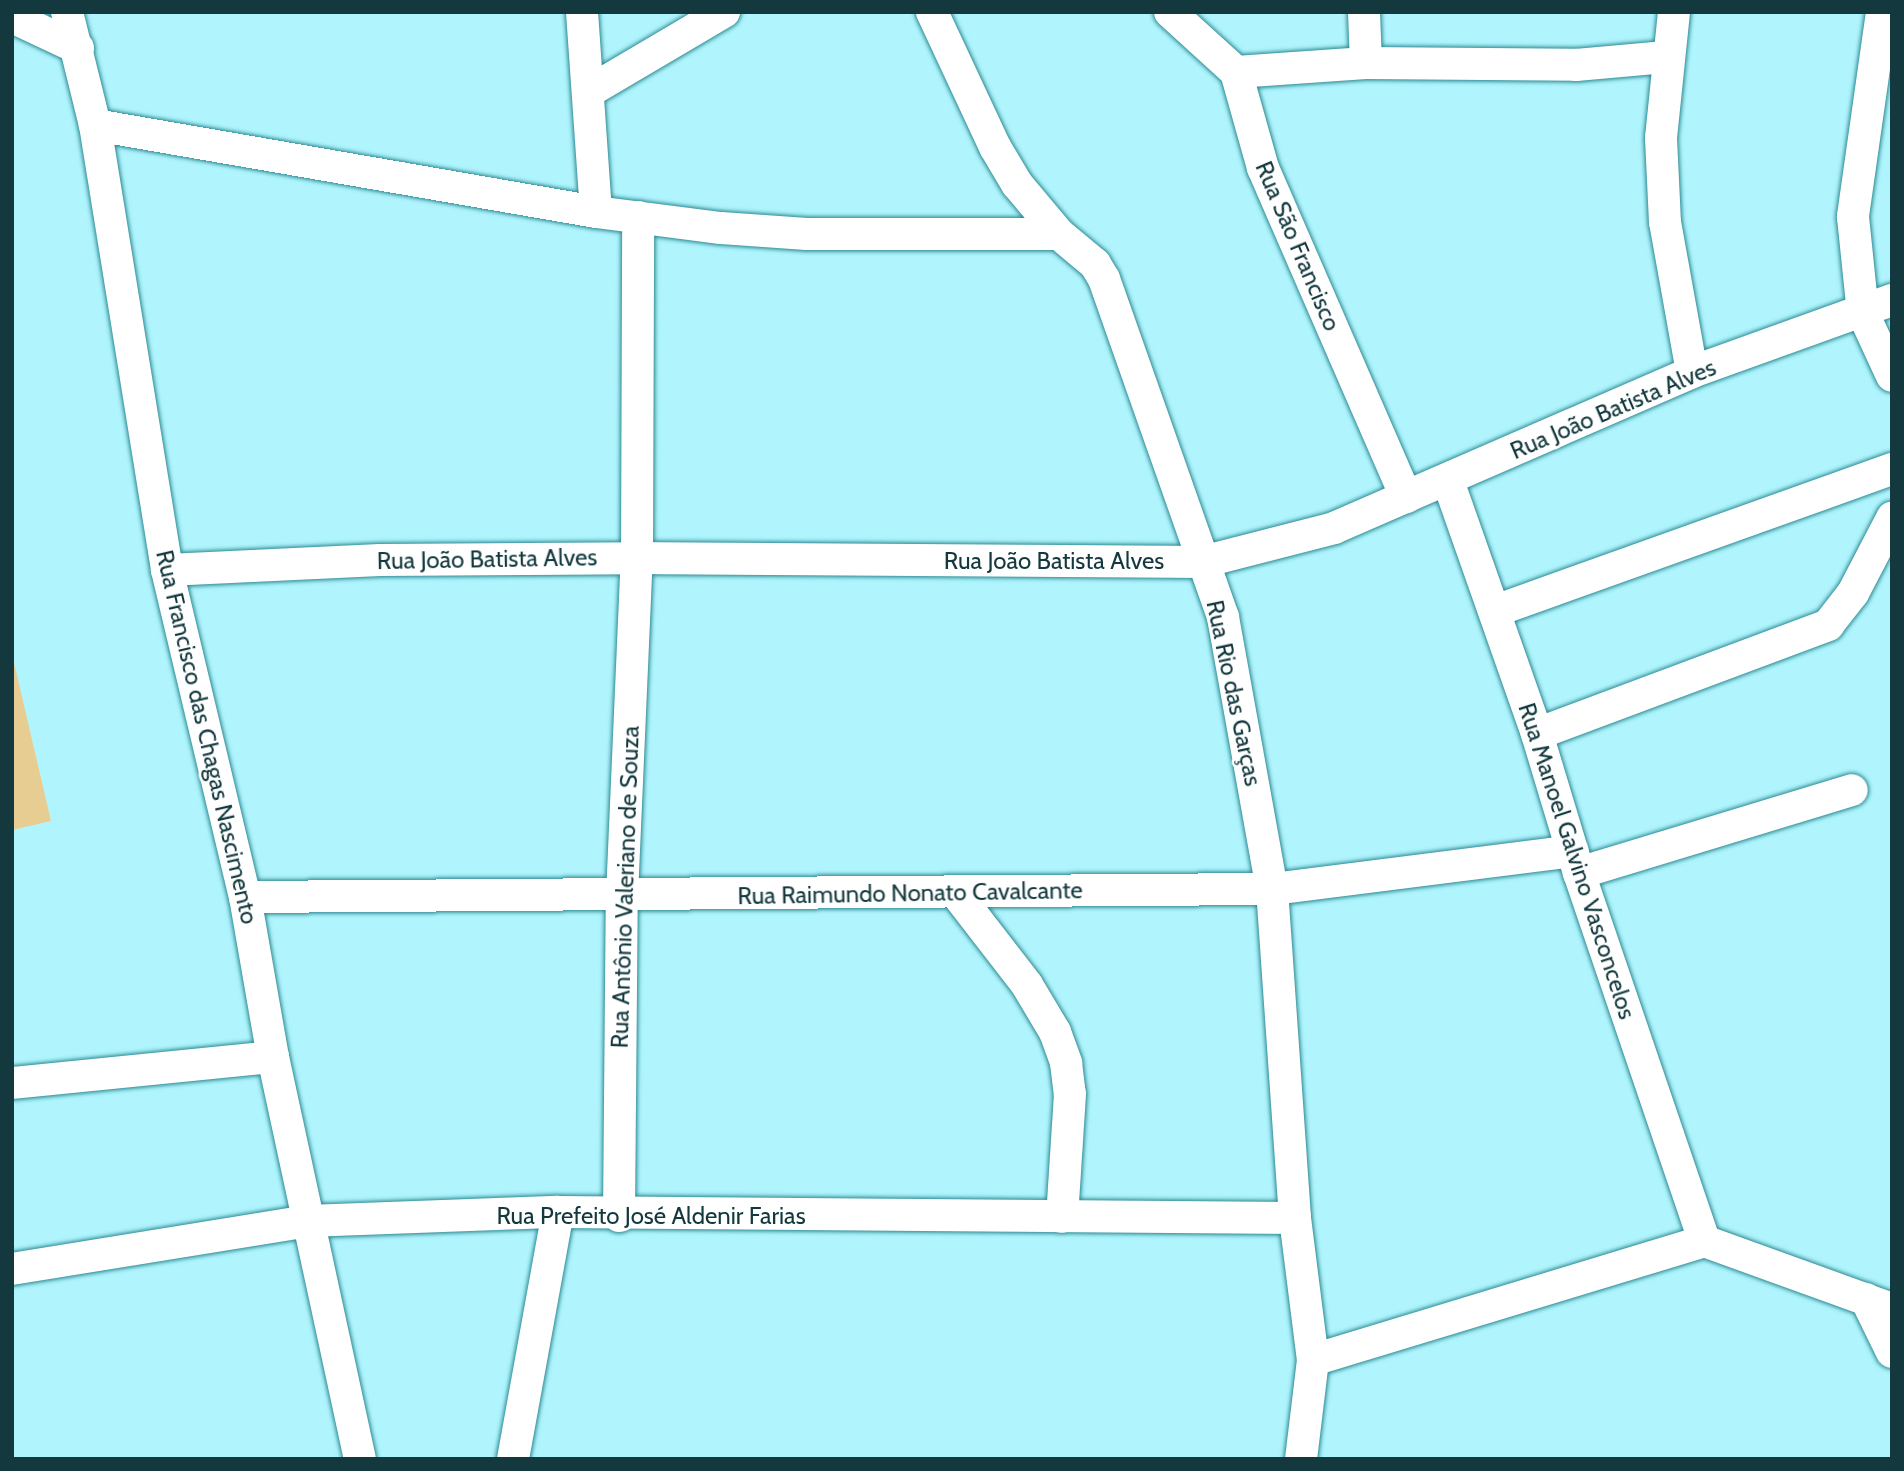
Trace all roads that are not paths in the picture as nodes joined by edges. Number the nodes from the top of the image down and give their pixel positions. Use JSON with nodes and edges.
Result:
{"nodes":[{"id":1,"x":67,"y":12,"type":"edge"},
{"id":2,"x":582,"y":12,"type":"edge"},
{"id":3,"x":724,"y":12,"type":"edge"},
{"id":4,"x":932,"y":12,"type":"edge"},
{"id":5,"x":1170,"y":12,"type":"edge"},
{"id":6,"x":1364,"y":12,"type":"edge"},
{"id":7,"x":1674,"y":12,"type":"edge"},
{"id":8,"x":1882,"y":12,"type":"edge"},
{"id":9,"x":12,"y":18,"type":"edge"},
{"id":10,"x":78,"y":48,"type":"junction"},
{"id":11,"x":1666,"y":57,"type":"junction"},
{"id":12,"x":1366,"y":64,"type":"junction"},
{"id":13,"x":1236,"y":72,"type":"junction"},
{"id":14,"x":588,"y":92,"type":"junction"},
{"id":15,"x":95,"y":125,"type":"junction"},
{"id":16,"x":596,"y":212,"type":"junction"},
{"id":17,"x":638,"y":217,"type":"junction"},
{"id":18,"x":1059,"y":234,"type":"junction"},
{"id":19,"x":1892,"y":300,"type":"edge"},
{"id":20,"x":1863,"y":313,"type":"junction"},
{"id":21,"x":1692,"y":372,"type":"junction"},
{"id":22,"x":1892,"y":376,"type":"edge"},
{"id":23,"x":1892,"y":469,"type":"edge"},
{"id":24,"x":1448,"y":481,"type":"junction"},
{"id":25,"x":1406,"y":497,"type":"junction"},
{"id":26,"x":1892,"y":518,"type":"edge"},
{"id":27,"x":637,"y":558,"type":"junction"},
{"id":28,"x":1202,"y":562,"type":"junction"},
{"id":29,"x":167,"y":570,"type":"junction"},
{"id":30,"x":1494,"y":611,"type":"junction"},
{"id":31,"x":1537,"y":734,"type":"junction"},
{"id":32,"x":1852,"y":790,"type":"dead end"},
{"id":33,"x":1576,"y":862,"type":"junction"},
{"id":34,"x":1272,"y":889,"type":"junction"},
{"id":35,"x":956,"y":892,"type":"junction"},
{"id":36,"x":622,"y":896,"type":"junction"},
{"id":37,"x":245,"y":897,"type":"junction"},
{"id":38,"x":273,"y":1057,"type":"junction"},
{"id":39,"x":12,"y":1083,"type":"edge"},
{"id":40,"x":558,"y":1212,"type":"junction"},
{"id":41,"x":618,"y":1216,"type":"junction"},
{"id":42,"x":1062,"y":1217,"type":"junction"},
{"id":43,"x":1294,"y":1218,"type":"junction"},
{"id":44,"x":307,"y":1221,"type":"junction"},
{"id":45,"x":1704,"y":1241,"type":"junction"},
{"id":46,"x":12,"y":1269,"type":"edge"},
{"id":47,"x":1879,"y":1304,"type":"edge"},
{"id":48,"x":1892,"y":1352,"type":"edge"},
{"id":49,"x":1313,"y":1360,"type":"junction"},
{"id":50,"x":360,"y":1459,"type":"edge"},
{"id":51,"x":513,"y":1459,"type":"edge"},
{"id":52,"x":1301,"y":1459,"type":"edge"}],
"edges":[{"from":1,"to":10,"type":"street","name":"Rua Francisco das Chagas Nascimento"},
{"from":2,"to":14,"type":"street"},
{"from":3,"to":14,"type":"street"},
{"from":4,"to":18,"type":"street","name":"Rua Rio das Garças"},
{"from":5,"to":13,"type":"street"},
{"from":6,"to":12,"type":"street"},
{"from":7,"to":11,"type":"street"},
{"from":8,"to":20,"type":"street"},
{"from":9,"to":10,"type":"street"},
{"from":10,"to":15,"type":"street","name":"Rua Francisco das Chagas Nascimento"},
{"from":11,"to":12,"type":"street"},
{"from":11,"to":21,"type":"street"},
{"from":12,"to":13,"type":"street"},
{"from":13,"to":25,"type":"street","name":"Rua São Francisco"},
{"from":14,"to":16,"type":"street"},
{"from":15,"to":16,"type":"street"},
{"from":15,"to":29,"type":"street","name":"Rua Francisco das Chagas Nascimento"},
{"from":16,"to":17,"type":"street"},
{"from":17,"to":18,"type":"street"},
{"from":17,"to":27,"type":"street","name":"Rua Antônio Valeriano de Souza"},
{"from":18,"to":28,"type":"street","name":"Rua Rio das Garças"},
{"from":19,"to":20,"type":"street","name":"Rua João Batista Alves"},
{"from":20,"to":21,"type":"street","name":"Rua João Batista Alves"},
{"from":20,"to":22,"type":"street"},
{"from":21,"to":24,"type":"street","name":"Rua João Batista Alves"},
{"from":23,"to":30,"type":"street"},
{"from":24,"to":25,"type":"street","name":"Rua João Batista Alves"},
{"from":24,"to":30,"type":"street","name":"Rua Manoel Galvino Vasconcelos"},
{"from":25,"to":28,"type":"street","name":"Rua João Batista Alves"},
{"from":26,"to":31,"type":"street"},
{"from":27,"to":28,"type":"street","name":"Rua João Batista Alves"},
{"from":27,"to":29,"type":"street","name":"Rua João Batista Alves"},
{"from":27,"to":36,"type":"street","name":"Rua Antônio Valeriano de Souza"},
{"from":28,"to":34,"type":"street","name":"Rua Rio das Garças"},
{"from":29,"to":37,"type":"street","name":"Rua Francisco das Chagas Nascimento"},
{"from":30,"to":31,"type":"street","name":"Rua Manoel Galvino Vasconcelos"},
{"from":31,"to":33,"type":"street","name":"Rua Manoel Galvino Vasconcelos"},
{"from":32,"to":33,"type":"street","name":"Rua Raimundo Nonato Cavalcante"},
{"from":33,"to":34,"type":"street","name":"Rua Raimundo Nonato Cavalcante"},
{"from":33,"to":45,"type":"street","name":"Rua Manoel Galvino Vasconcelos"},
{"from":34,"to":35,"type":"street","name":"Rua Raimundo Nonato Cavalcante"},
{"from":34,"to":43,"type":"street","name":"Rua Rio das Garças"},
{"from":35,"to":36,"type":"street","name":"Rua Raimundo Nonato Cavalcante"},
{"from":35,"to":42,"type":"street"},
{"from":36,"to":37,"type":"street","name":"Rua Raimundo Nonato Cavalcante"},
{"from":36,"to":41,"type":"street","name":"Rua Antônio Valeriano de Souza"},
{"from":37,"to":38,"type":"street","name":"Rua Francisco das Chagas Nascimento"},
{"from":38,"to":39,"type":"street"},
{"from":38,"to":44,"type":"street","name":"Rua Francisco das Chagas Nascimento"},
{"from":40,"to":41,"type":"street","name":"Rua Prefeito José Aldenir Farias"},
{"from":40,"to":44,"type":"street","name":"Rua Prefeito José Aldenir Farias"},
{"from":40,"to":51,"type":"street"},
{"from":41,"to":42,"type":"street","name":"Rua Prefeito José Aldenir Farias"},
{"from":42,"to":43,"type":"street","name":"Rua Prefeito José Aldenir Farias"},
{"from":43,"to":49,"type":"street","name":"Rua Rio das Garças"},
{"from":44,"to":46,"type":"street","name":"Rua Prefeito José Aldenir Farias"},
{"from":44,"to":50,"type":"street","name":"Rua Francisco das Chagas Nascimento"},
{"from":45,"to":47,"type":"street"},
{"from":45,"to":49,"type":"street"},
{"from":47,"to":48,"type":"street"},
{"from":49,"to":52,"type":"street","name":"Rua Rio das Garças"}]}
